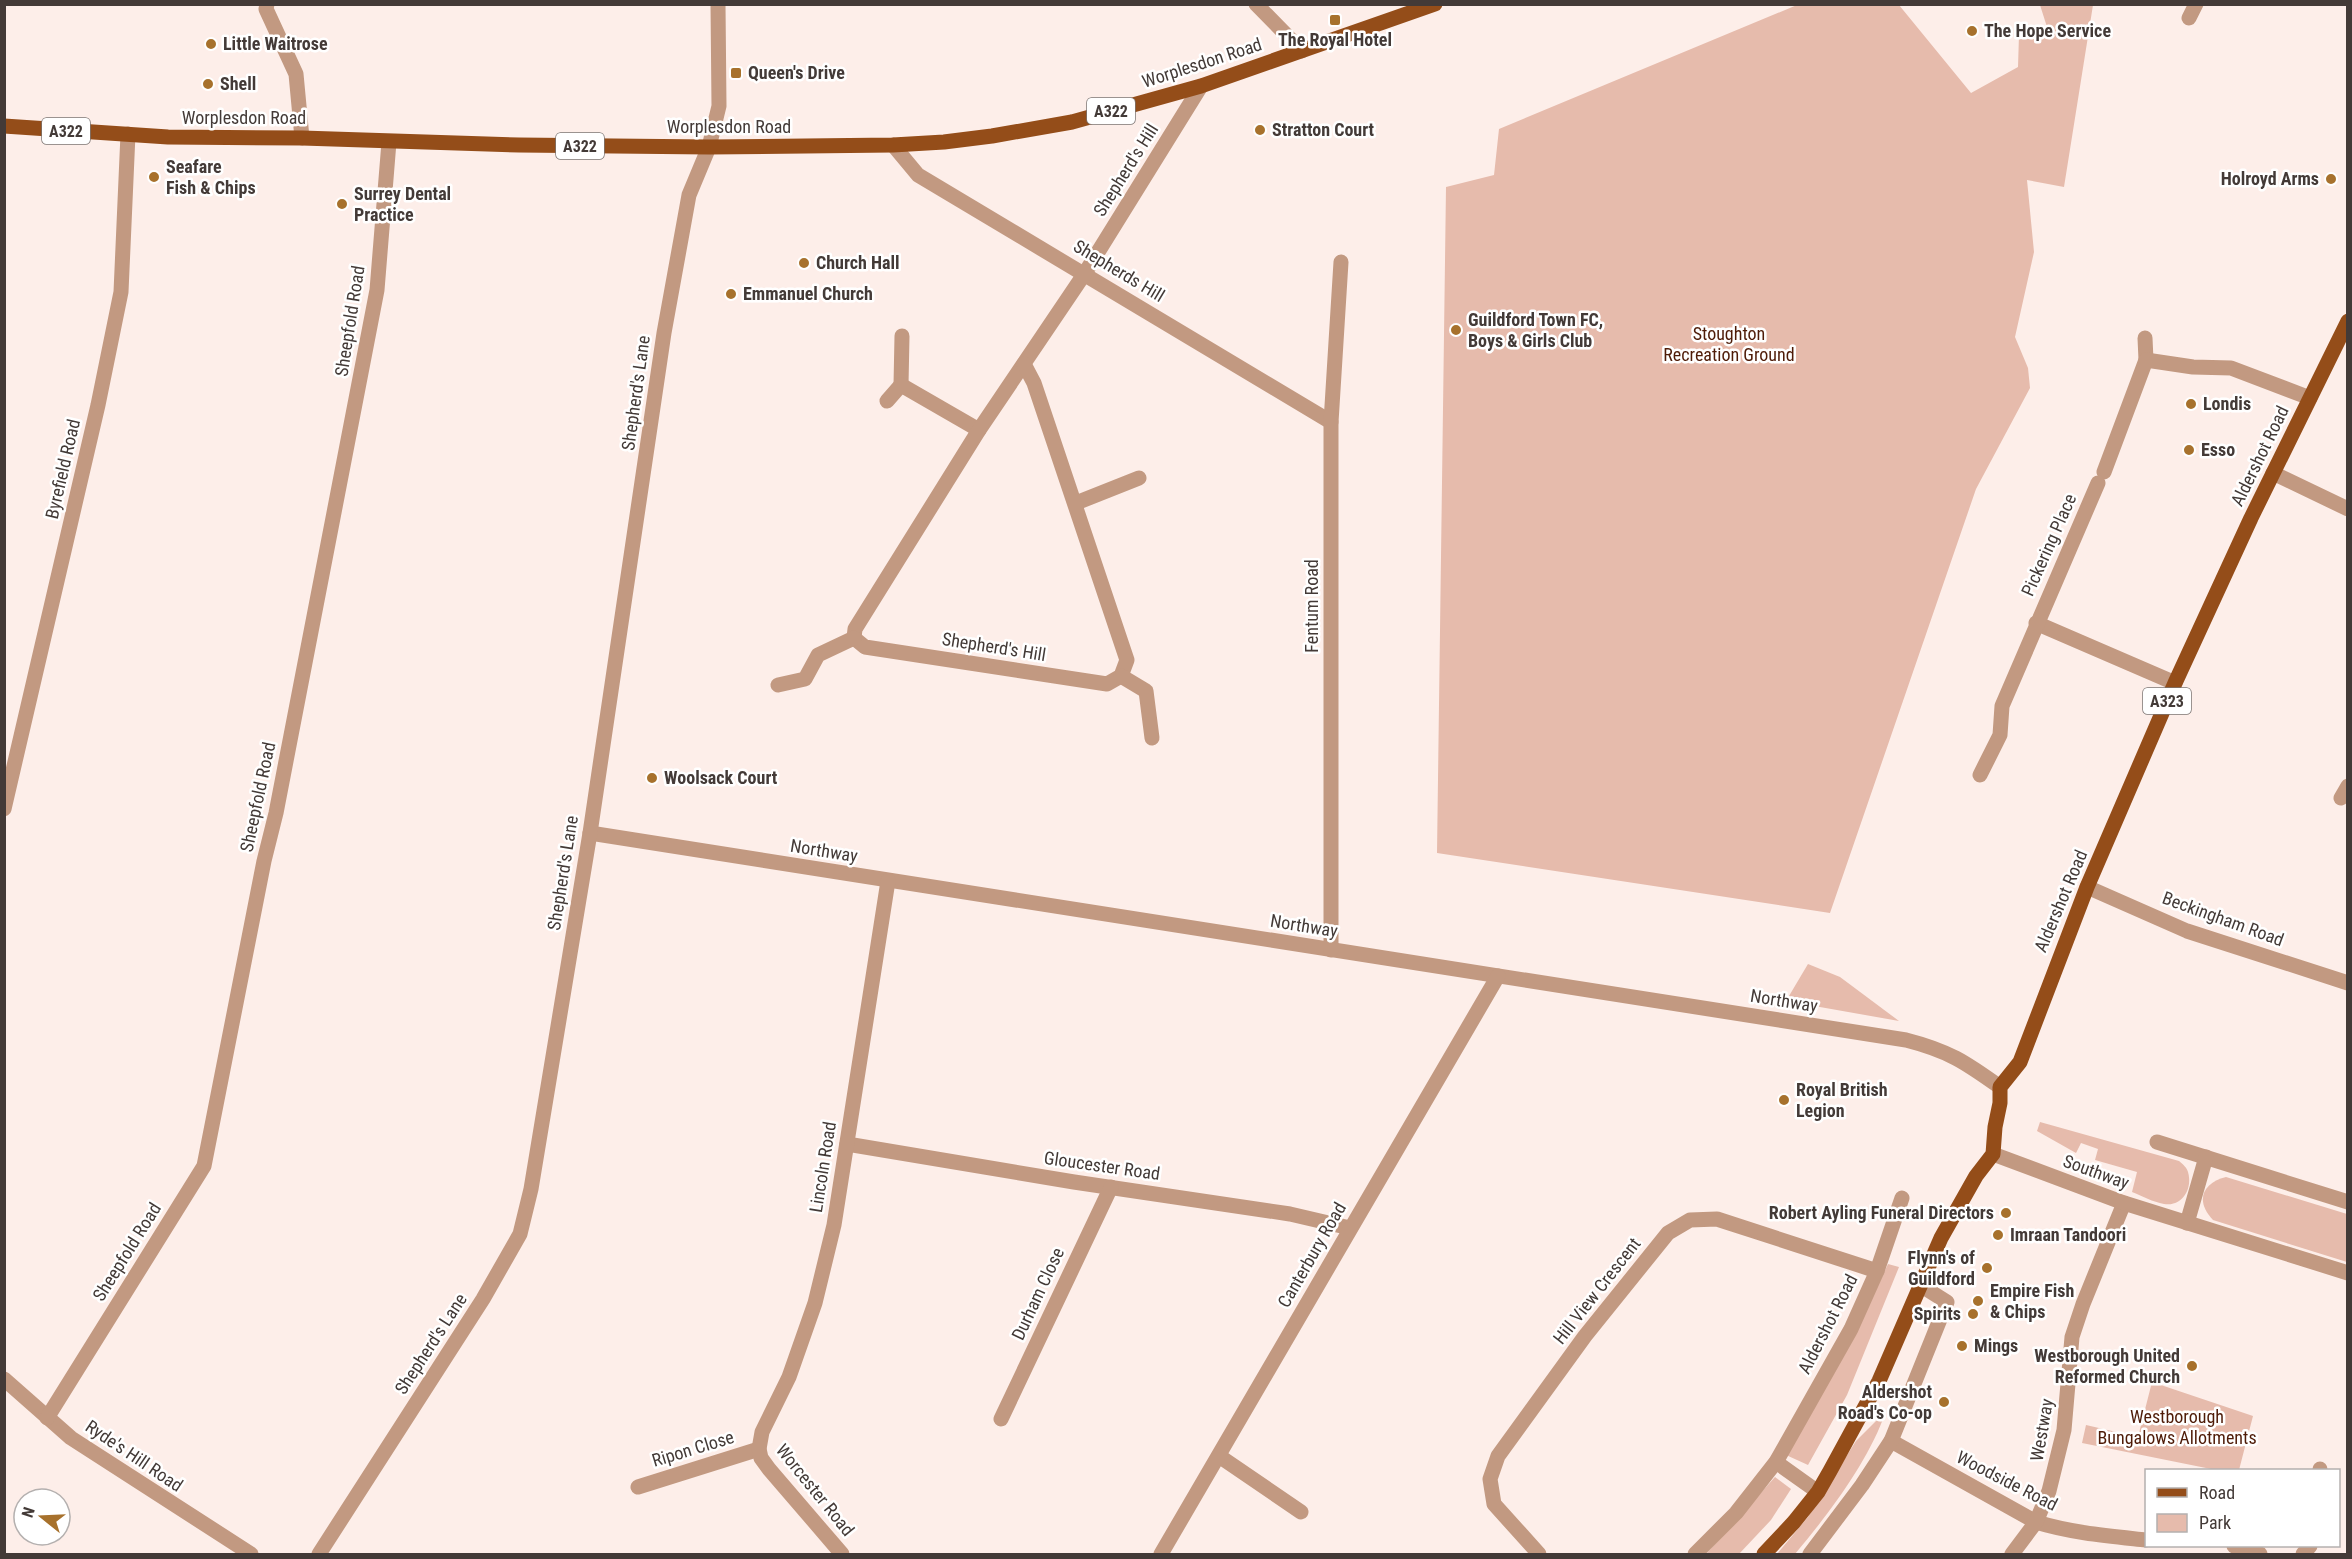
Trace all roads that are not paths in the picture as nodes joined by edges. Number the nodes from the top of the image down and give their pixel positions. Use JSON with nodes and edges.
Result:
{"nodes":[{"id":1,"x":267,"y":4,"type":"edge"},
{"id":2,"x":718,"y":4,"type":"edge"},
{"id":3,"x":1256,"y":4,"type":"edge"},
{"id":4,"x":1435,"y":4,"type":"edge"},
{"id":5,"x":1302,"y":51,"type":"junction"},
{"id":6,"x":1201,"y":86,"type":"junction"},
{"id":7,"x":4,"y":126,"type":"edge"},
{"id":8,"x":128,"y":134,"type":"junction"},
{"id":9,"x":302,"y":138,"type":"junction"},
{"id":10,"x":389,"y":142,"type":"junction"},
{"id":11,"x":893,"y":146,"type":"junction"},
{"id":12,"x":709,"y":147,"type":"junction"},
{"id":13,"x":1341,"y":262,"type":"dead end"},
{"id":14,"x":1084,"y":273,"type":"junction"},
{"id":15,"x":2348,"y":321,"type":"edge"},
{"id":16,"x":902,"y":336,"type":"dead end"},
{"id":17,"x":2145,"y":338,"type":"dead end"},
{"id":18,"x":2146,"y":360,"type":"junction"},
{"id":19,"x":1024,"y":364,"type":"junction"},
{"id":20,"x":901,"y":385,"type":"junction"},
{"id":21,"x":2310,"y":398,"type":"junction"},
{"id":22,"x":887,"y":400,"type":"dead end"},
{"id":23,"x":1331,"y":422,"type":"junction"},
{"id":24,"x":979,"y":430,"type":"junction"},
{"id":25,"x":2272,"y":473,"type":"junction"},
{"id":26,"x":1139,"y":478,"type":"dead end"},
{"id":27,"x":1076,"y":503,"type":"junction"},
{"id":28,"x":2348,"y":508,"type":"edge"},
{"id":29,"x":2036,"y":623,"type":"junction"},
{"id":30,"x":854,"y":638,"type":"junction"},
{"id":31,"x":1121,"y":676,"type":"junction"},
{"id":32,"x":2175,"y":683,"type":"junction"},
{"id":33,"x":778,"y":685,"type":"dead end"},
{"id":34,"x":1152,"y":738,"type":"dead end"},
{"id":35,"x":1980,"y":775,"type":"dead end"},
{"id":36,"x":4,"y":809,"type":"edge"},
{"id":37,"x":590,"y":833,"type":"junction"},
{"id":38,"x":888,"y":881,"type":"junction"},
{"id":39,"x":2087,"y":887,"type":"junction"},
{"id":40,"x":1331,"y":950,"type":"junction"},
{"id":41,"x":1498,"y":976,"type":"junction"},
{"id":42,"x":2348,"y":983,"type":"edge"},
{"id":43,"x":2000,"y":1087,"type":"junction"},
{"id":44,"x":2157,"y":1142,"type":"dead end"},
{"id":45,"x":847,"y":1144,"type":"junction"},
{"id":46,"x":1993,"y":1154,"type":"junction"},
{"id":47,"x":2206,"y":1157,"type":"junction"},
{"id":48,"x":1111,"y":1187,"type":"junction"},
{"id":49,"x":1902,"y":1198,"type":"dead end"},
{"id":50,"x":2348,"y":1202,"type":"edge"},
{"id":51,"x":2124,"y":1203,"type":"junction"},
{"id":52,"x":2187,"y":1223,"type":"junction"},
{"id":53,"x":1350,"y":1228,"type":"junction"},
{"id":54,"x":1876,"y":1271,"type":"junction"},
{"id":55,"x":2348,"y":1273,"type":"edge"},
{"id":56,"x":1920,"y":1285,"type":"junction"},
{"id":57,"x":4,"y":1379,"type":"edge"},
{"id":58,"x":47,"y":1418,"type":"junction"},
{"id":59,"x":1001,"y":1419,"type":"dead end"},
{"id":60,"x":1891,"y":1441,"type":"junction"},
{"id":61,"x":759,"y":1449,"type":"junction"},
{"id":62,"x":1219,"y":1455,"type":"junction"},
{"id":63,"x":1776,"y":1462,"type":"junction"},
{"id":64,"x":638,"y":1487,"type":"dead end"},
{"id":65,"x":1818,"y":1491,"type":"junction"},
{"id":66,"x":1300,"y":1512,"type":"dead end"},
{"id":67,"x":2036,"y":1522,"type":"junction"},
{"id":68,"x":2145,"y":1540,"type":"edge"},
{"id":69,"x":2240,"y":1547,"type":"edge"},
{"id":70,"x":251,"y":1554,"type":"edge"},
{"id":71,"x":319,"y":1554,"type":"edge"},
{"id":72,"x":842,"y":1554,"type":"edge"},
{"id":73,"x":1161,"y":1554,"type":"edge"},
{"id":74,"x":1539,"y":1554,"type":"edge"},
{"id":75,"x":1695,"y":1554,"type":"edge"},
{"id":76,"x":1764,"y":1554,"type":"edge"},
{"id":77,"x":1810,"y":1554,"type":"edge"},
{"id":78,"x":2012,"y":1554,"type":"edge"},
{"id":79,"x":2260,"y":1554,"type":"edge"}],
"edges":[{"from":1,"to":9,"type":"street"},
{"from":2,"to":12,"type":"street","name":"Shepherd's Lane"},
{"from":3,"to":5,"type":"street"},
{"from":4,"to":5,"type":"main road","name":"Worplesdon Road","number":"A322"},
{"from":5,"to":6,"type":"main road","name":"Worplesdon Road","number":"A322"},
{"from":6,"to":11,"type":"main road","name":"Worplesdon Road","number":"A322"},
{"from":6,"to":14,"type":"street","name":"Shepherd's Hill"},
{"from":7,"to":8,"type":"main road","name":"Worplesdon Road","number":"A322"},
{"from":8,"to":9,"type":"main road","name":"Worplesdon Road","number":"A322"},
{"from":8,"to":36,"type":"street","name":"Byrefield Road"},
{"from":9,"to":10,"type":"main road","name":"Worplesdon Road","number":"A322"},
{"from":10,"to":12,"type":"main road","name":"Worplesdon Road","number":"A322"},
{"from":10,"to":58,"type":"street","name":"Sheepfold Road"},
{"from":11,"to":12,"type":"main road","name":"Worplesdon Road","number":"A322"},
{"from":11,"to":14,"type":"street","name":"Shepherds Hill"},
{"from":12,"to":37,"type":"street","name":"Shepherd's Lane"},
{"from":13,"to":23,"type":"street","name":"Fentum Road"},
{"from":14,"to":19,"type":"street","name":"Shepherd's Hill"},
{"from":14,"to":23,"type":"street","name":"Shepherds Hill"},
{"from":15,"to":21,"type":"main road","name":"Aldershot Road","number":"A323"},
{"from":16,"to":20,"type":"street"},
{"from":17,"to":18,"type":"street"},
{"from":18,"to":21,"type":"street"},
{"from":18,"to":29,"type":"street","name":"Pickering Place"},
{"from":19,"to":24,"type":"street","name":"Shepherd's Hill"},
{"from":19,"to":27,"type":"street"},
{"from":20,"to":22,"type":"street"},
{"from":20,"to":24,"type":"street"},
{"from":21,"to":25,"type":"main road","name":"Aldershot Road","number":"A323"},
{"from":23,"to":40,"type":"street","name":"Fentum Road"},
{"from":24,"to":30,"type":"street","name":"Shepherd's Hill"},
{"from":25,"to":28,"type":"street"},
{"from":25,"to":32,"type":"main road","name":"Aldershot Road","number":"A323"},
{"from":26,"to":27,"type":"street"},
{"from":27,"to":31,"type":"street"},
{"from":29,"to":32,"type":"street","name":"Pickering Place"},
{"from":29,"to":35,"type":"street","name":"Pickering Place"},
{"from":30,"to":31,"type":"street","name":"Shepherd's Hill"},
{"from":30,"to":33,"type":"street"},
{"from":31,"to":34,"type":"street"},
{"from":32,"to":39,"type":"main road","name":"Aldershot Road","number":"A323"},
{"from":37,"to":38,"type":"street","name":"Northway"},
{"from":37,"to":71,"type":"street","name":"Shepherd's Lane"},
{"from":38,"to":40,"type":"street","name":"Northway"},
{"from":38,"to":45,"type":"street","name":"Lincoln Road"},
{"from":39,"to":42,"type":"street","name":"Beckingham Road"},
{"from":39,"to":43,"type":"main road","name":"Aldershot Road","number":"A323"},
{"from":40,"to":41,"type":"street","name":"Northway"},
{"from":41,"to":43,"type":"street","name":"Northway"},
{"from":41,"to":53,"type":"street","name":"Canterbury Road"},
{"from":43,"to":46,"type":"main road"},
{"from":44,"to":47,"type":"street"},
{"from":45,"to":48,"type":"street","name":"Gloucester Road"},
{"from":45,"to":61,"type":"street","name":"Lincoln Road"},
{"from":46,"to":51,"type":"street","name":"Southway"},
{"from":46,"to":56,"type":"main road"},
{"from":47,"to":50,"type":"street"},
{"from":47,"to":52,"type":"street"},
{"from":48,"to":53,"type":"street","name":"Gloucester Road"},
{"from":48,"to":59,"type":"street","name":"Durham Close"},
{"from":49,"to":54,"type":"street","name":"Aldershot Road"},
{"from":51,"to":52,"type":"street","name":"Southway"},
{"from":51,"to":67,"type":"street","name":"Westway"},
{"from":52,"to":55,"type":"street","name":"Southway"},
{"from":53,"to":62,"type":"street","name":"Canterbury Road"},
{"from":54,"to":63,"type":"street","name":"Aldershot Road"},
{"from":54,"to":74,"type":"street","name":"Hill View Crescent"},
{"from":56,"to":60,"type":"street"},
{"from":56,"to":65,"type":"main road"},
{"from":57,"to":58,"type":"street","name":"Ryde's Hill Road"},
{"from":58,"to":70,"type":"street","name":"Ryde's Hill Road"},
{"from":60,"to":67,"type":"street","name":"Woodside Road"},
{"from":60,"to":77,"type":"street"},
{"from":61,"to":64,"type":"street","name":"Ripon Close"},
{"from":61,"to":72,"type":"street","name":"Worcester Road"},
{"from":62,"to":66,"type":"street"},
{"from":62,"to":73,"type":"street","name":"Canterbury Road"},
{"from":63,"to":65,"type":"street"},
{"from":63,"to":75,"type":"street","name":"Aldershot Road"},
{"from":65,"to":76,"type":"main road"},
{"from":67,"to":68,"type":"street","name":"Woodside Road"},
{"from":67,"to":78,"type":"street","name":"Westway"},
{"from":69,"to":79,"type":"street"}]}
